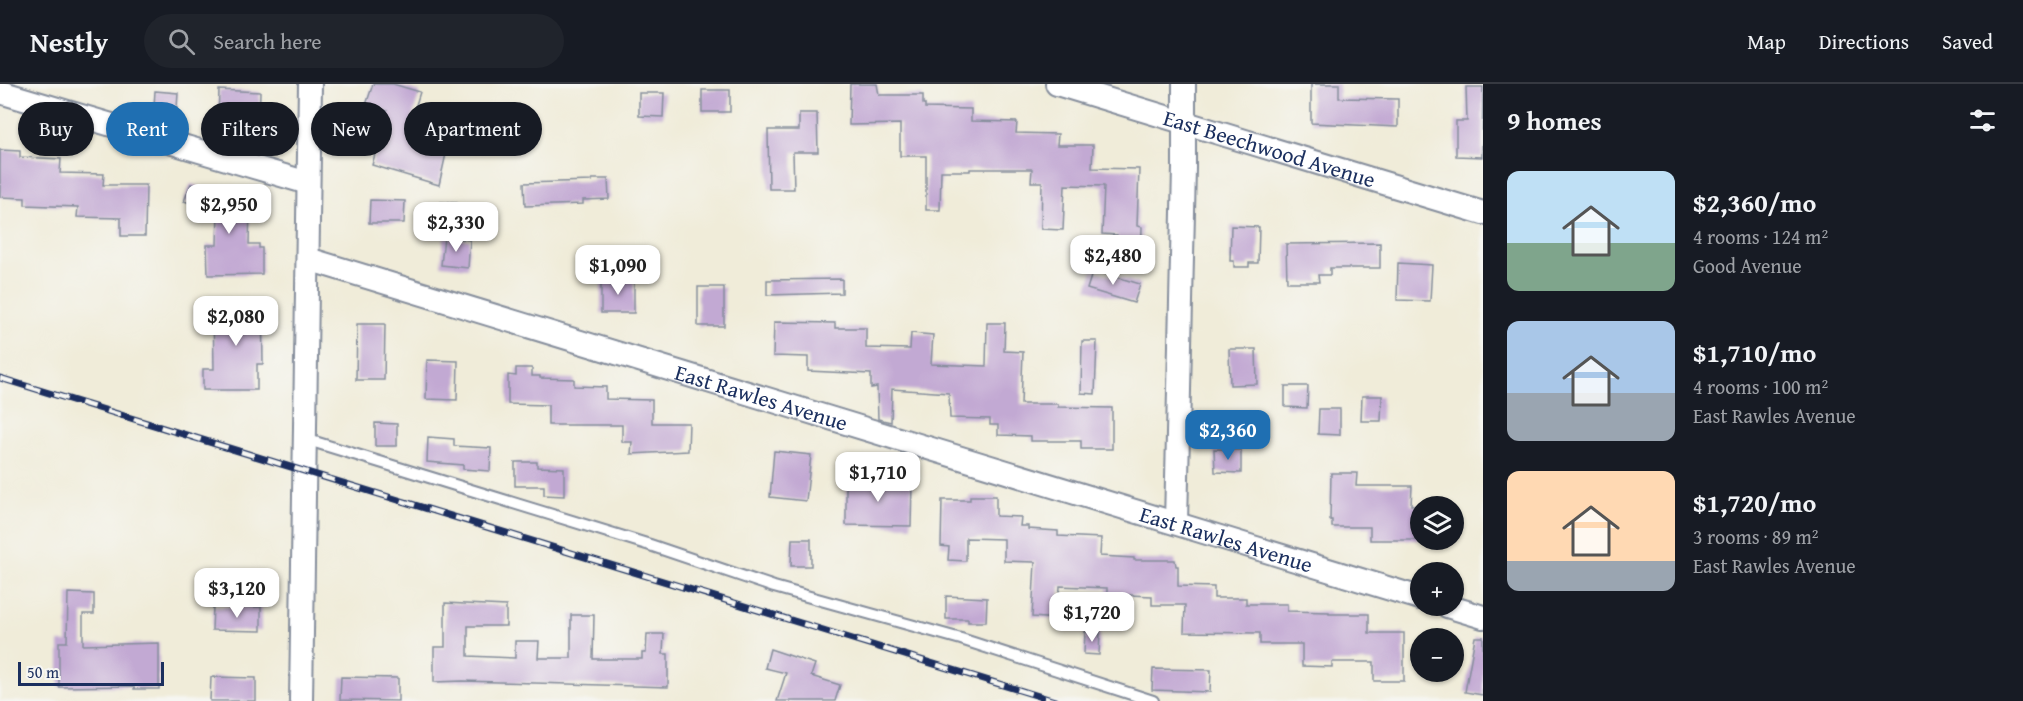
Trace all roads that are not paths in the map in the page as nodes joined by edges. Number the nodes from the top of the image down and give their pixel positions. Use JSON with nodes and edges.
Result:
{"nodes":[{"id":1,"x":310,"y":84,"type":"edge"},
{"id":2,"x":1057,"y":84,"type":"edge"},
{"id":3,"x":1184,"y":84,"type":"edge"},
{"id":4,"x":0,"y":92,"type":"edge"},
{"id":5,"x":1184,"y":123,"type":"junction"},
{"id":6,"x":308,"y":183,"type":"junction"},
{"id":7,"x":1483,"y":213,"type":"edge"},
{"id":8,"x":308,"y":259,"type":"junction"},
{"id":9,"x":305,"y":439,"type":"junction"},
{"id":10,"x":1176,"y":523,"type":"junction"},
{"id":11,"x":1410,"y":595,"type":"edge"},
{"id":12,"x":1464,"y":611,"type":"edge"},
{"id":13,"x":1483,"y":617,"type":"edge"},
{"id":14,"x":301,"y":701,"type":"edge"},
{"id":15,"x":1153,"y":701,"type":"edge"}],
"edges":[{"from":1,"to":6,"type":"street"},
{"from":2,"to":5,"type":"street","name":"East Beechwood Avenue"},
{"from":3,"to":5,"type":"street"},
{"from":4,"to":6,"type":"street"},
{"from":5,"to":7,"type":"street","name":"East Beechwood Avenue"},
{"from":5,"to":10,"type":"street"},
{"from":6,"to":8,"type":"street"},
{"from":8,"to":9,"type":"street"},
{"from":8,"to":10,"type":"street","name":"East Rawles Avenue"},
{"from":9,"to":14,"type":"street"},
{"from":9,"to":15,"type":"lane"},
{"from":10,"to":11,"type":"street","name":"East Rawles Avenue"},
{"from":12,"to":13,"type":"street"}]}
